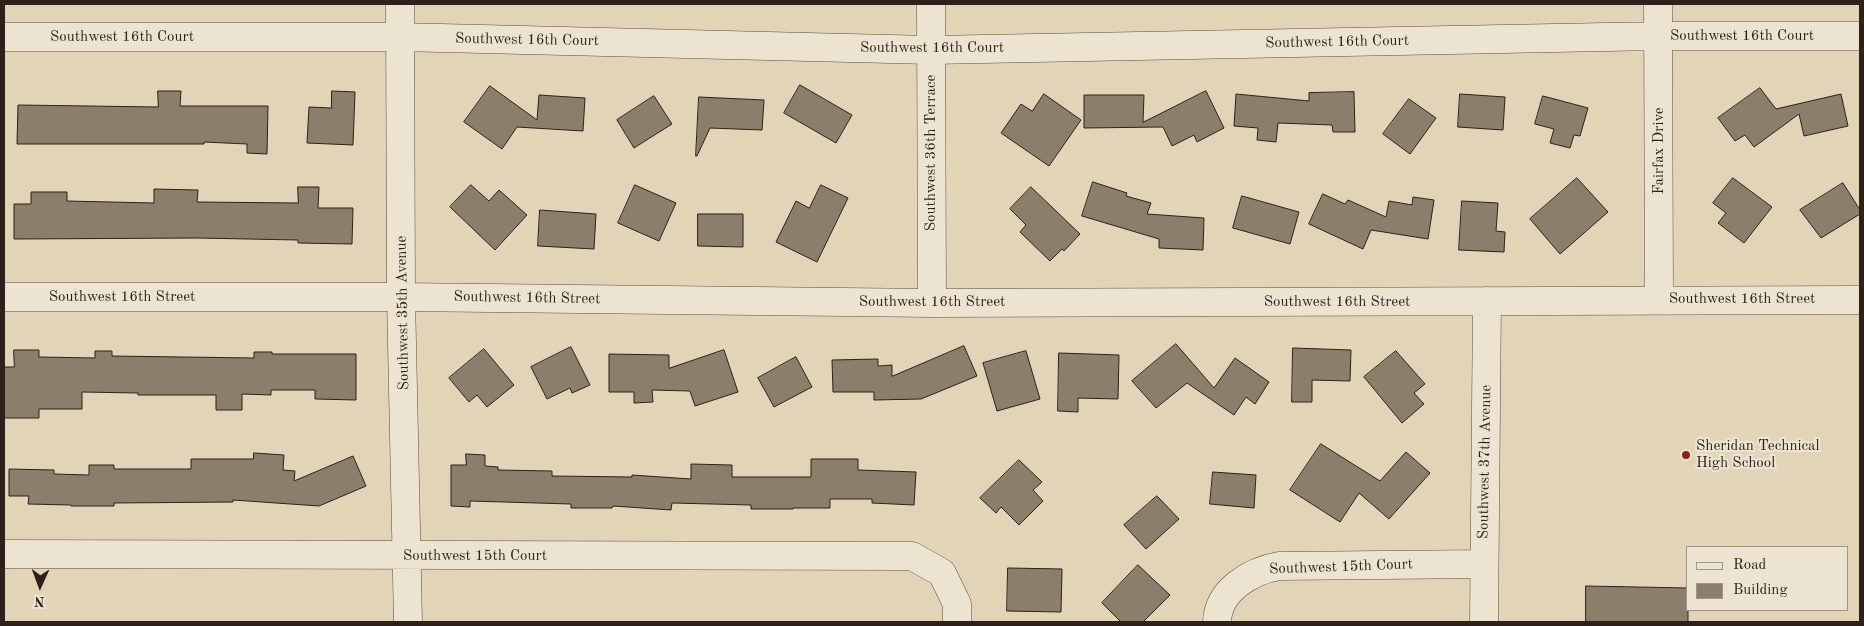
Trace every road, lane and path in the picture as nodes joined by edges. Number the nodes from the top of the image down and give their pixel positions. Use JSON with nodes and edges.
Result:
{"nodes":[{"id":1,"x":400,"y":4,"type":"edge"},
{"id":2,"x":931,"y":4,"type":"edge"},
{"id":3,"x":1658,"y":4,"type":"edge"},
{"id":4,"x":1658,"y":36,"type":"junction"},
{"id":5,"x":1860,"y":36,"type":"edge"},
{"id":6,"x":4,"y":37,"type":"edge"},
{"id":7,"x":400,"y":37,"type":"junction"},
{"id":8,"x":931,"y":50,"type":"junction"},
{"id":9,"x":4,"y":297,"type":"edge"},
{"id":10,"x":402,"y":297,"type":"junction"},
{"id":11,"x":1659,"y":299,"type":"junction"},
{"id":12,"x":1860,"y":300,"type":"edge"},
{"id":13,"x":1487,"y":301,"type":"junction"},
{"id":14,"x":932,"y":303,"type":"junction"},
{"id":15,"x":4,"y":554,"type":"edge"},
{"id":16,"x":408,"y":556,"type":"junction"},
{"id":17,"x":1484,"y":564,"type":"junction"},
{"id":18,"x":1217,"y":617,"type":"edge"},
{"id":19,"x":408,"y":622,"type":"edge"},
{"id":20,"x":957,"y":622,"type":"edge"},
{"id":21,"x":1484,"y":622,"type":"edge"}],
"edges":[{"from":1,"to":7,"type":"street","name":"Southwest 35th Avenue"},
{"from":2,"to":8,"type":"street","name":"Southwest 36th Terrace"},
{"from":3,"to":4,"type":"street","name":"Fairfax Drive"},
{"from":4,"to":5,"type":"street","name":"Southwest 16th Court"},
{"from":4,"to":8,"type":"street","name":"Southwest 16th Court"},
{"from":4,"to":11,"type":"street","name":"Fairfax Drive"},
{"from":6,"to":7,"type":"street","name":"Southwest 16th Court"},
{"from":7,"to":8,"type":"street","name":"Southwest 16th Court"},
{"from":7,"to":10,"type":"street","name":"Southwest 35th Avenue"},
{"from":8,"to":14,"type":"street","name":"Southwest 36th Terrace"},
{"from":9,"to":10,"type":"street","name":"Southwest 16th Street"},
{"from":10,"to":14,"type":"street","name":"Southwest 16th Street"},
{"from":10,"to":16,"type":"street","name":"Southwest 35th Avenue"},
{"from":11,"to":12,"type":"street","name":"Southwest 16th Street"},
{"from":11,"to":13,"type":"street","name":"Southwest 16th Street"},
{"from":13,"to":14,"type":"street","name":"Southwest 16th Street"},
{"from":13,"to":17,"type":"street","name":"Southwest 37th Avenue"},
{"from":15,"to":16,"type":"street","name":"Southwest 15th Court"},
{"from":16,"to":19,"type":"street","name":"Southwest 35th Avenue"},
{"from":16,"to":20,"type":"street","name":"Southwest 15th Court"},
{"from":17,"to":18,"type":"street","name":"Southwest 15th Court"},
{"from":17,"to":21,"type":"street","name":"Southwest 37th Avenue"}]}
